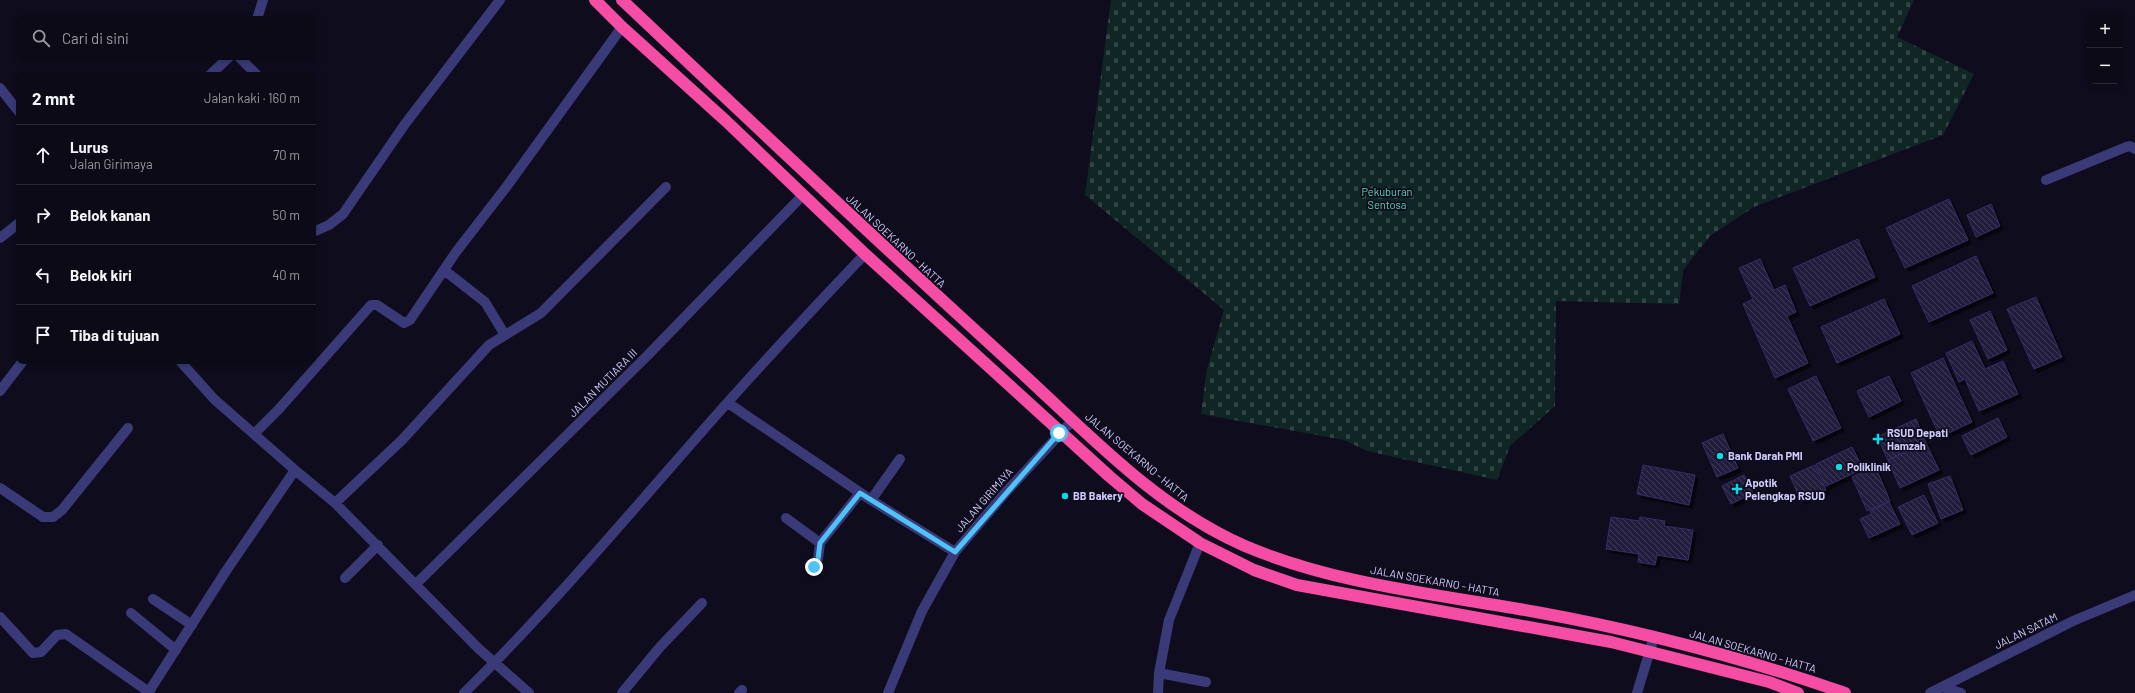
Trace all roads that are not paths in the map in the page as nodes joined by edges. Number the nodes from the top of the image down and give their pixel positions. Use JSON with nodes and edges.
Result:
{"nodes":[{"id":1,"x":263,"y":0,"type":"edge"},
{"id":2,"x":500,"y":0,"type":"edge"},
{"id":3,"x":595,"y":0,"type":"edge"},
{"id":4,"x":622,"y":0,"type":"edge"},
{"id":5,"x":258,"y":16,"type":"edge"},
{"id":6,"x":622,"y":27,"type":"junction"},
{"id":7,"x":226,"y":60,"type":"edge"},
{"id":8,"x":242,"y":60,"type":"edge"},
{"id":9,"x":213,"y":72,"type":"edge"},
{"id":10,"x":254,"y":72,"type":"edge"},
{"id":11,"x":0,"y":88,"type":"edge"},
{"id":12,"x":16,"y":108,"type":"edge"},
{"id":13,"x":2135,"y":149,"type":"edge"},
{"id":14,"x":2046,"y":180,"type":"dead end"},
{"id":15,"x":666,"y":187,"type":"dead end"},
{"id":16,"x":802,"y":195,"type":"junction"},
{"id":17,"x":16,"y":225,"type":"edge"},
{"id":18,"x":316,"y":230,"type":"edge"},
{"id":19,"x":0,"y":238,"type":"edge"},
{"id":20,"x":865,"y":254,"type":"junction"},
{"id":21,"x":444,"y":270,"type":"junction"},
{"id":22,"x":505,"y":335,"type":"junction"},
{"id":23,"x":21,"y":364,"type":"edge"},
{"id":24,"x":183,"y":364,"type":"edge"},
{"id":25,"x":0,"y":391,"type":"edge"},
{"id":26,"x":728,"y":403,"type":"junction"},
{"id":27,"x":1073,"y":420,"type":"junction"},
{"id":28,"x":128,"y":428,"type":"dead end"},
{"id":29,"x":1059,"y":433,"type":"junction"},
{"id":30,"x":254,"y":434,"type":"junction"},
{"id":31,"x":900,"y":459,"type":"dead end"},
{"id":32,"x":294,"y":470,"type":"junction"},
{"id":33,"x":0,"y":488,"type":"edge"},
{"id":34,"x":860,"y":493,"type":"junction"},
{"id":35,"x":871,"y":500,"type":"junction"},
{"id":36,"x":335,"y":503,"type":"junction"},
{"id":37,"x":786,"y":518,"type":"dead end"},
{"id":38,"x":820,"y":543,"type":"junction"},
{"id":39,"x":1200,"y":544,"type":"junction"},
{"id":40,"x":378,"y":545,"type":"junction"},
{"id":41,"x":955,"y":552,"type":"junction"},
{"id":42,"x":814,"y":567,"type":"dead end"},
{"id":43,"x":345,"y":578,"type":"dead end"},
{"id":44,"x":416,"y":584,"type":"junction"},
{"id":45,"x":2135,"y":595,"type":"edge"},
{"id":46,"x":153,"y":599,"type":"dead end"},
{"id":47,"x":702,"y":604,"type":"dead end"},
{"id":48,"x":131,"y":613,"type":"dead end"},
{"id":49,"x":0,"y":617,"type":"edge"},
{"id":50,"x":192,"y":625,"type":"junction"},
{"id":51,"x":1654,"y":637,"type":"junction"},
{"id":52,"x":176,"y":650,"type":"junction"},
{"id":53,"x":1649,"y":651,"type":"junction"},
{"id":54,"x":495,"y":663,"type":"junction"},
{"id":55,"x":1159,"y":673,"type":"junction"},
{"id":56,"x":1206,"y":682,"type":"dead end"},
{"id":57,"x":1942,"y":687,"type":"junction"},
{"id":58,"x":149,"y":692,"type":"edge"},
{"id":59,"x":464,"y":693,"type":"edge"},
{"id":60,"x":529,"y":693,"type":"edge"},
{"id":61,"x":622,"y":693,"type":"edge"},
{"id":62,"x":888,"y":693,"type":"edge"},
{"id":63,"x":1158,"y":693,"type":"edge"},
{"id":64,"x":1637,"y":693,"type":"edge"},
{"id":65,"x":1798,"y":693,"type":"edge"},
{"id":66,"x":1845,"y":693,"type":"edge"},
{"id":67,"x":1930,"y":693,"type":"edge"},
{"id":68,"x":1961,"y":693,"type":"edge"}],
"edges":[{"from":1,"to":5,"type":"street"},
{"from":2,"to":18,"type":"street"},
{"from":3,"to":6,"type":"highway"},
{"from":4,"to":27,"type":"highway","name":"JALAN SOEKARNO - HATTA"},
{"from":6,"to":16,"type":"highway"},
{"from":6,"to":21,"type":"street"},
{"from":7,"to":9,"type":"street"},
{"from":8,"to":10,"type":"street"},
{"from":11,"to":12,"type":"street"},
{"from":13,"to":14,"type":"street"},
{"from":15,"to":22,"type":"street"},
{"from":16,"to":20,"type":"highway"},
{"from":16,"to":44,"type":"street","name":"JALAN MUTIARA III"},
{"from":17,"to":19,"type":"street"},
{"from":20,"to":26,"type":"street"},
{"from":20,"to":29,"type":"highway"},
{"from":21,"to":22,"type":"street"},
{"from":21,"to":30,"type":"street"},
{"from":22,"to":36,"type":"street"},
{"from":23,"to":25,"type":"street"},
{"from":24,"to":30,"type":"street"},
{"from":26,"to":34,"type":"street"},
{"from":26,"to":54,"type":"street"},
{"from":27,"to":29,"type":"street","name":"JALAN GIRIMAYA"},
{"from":27,"to":51,"type":"highway","name":"JALAN SOEKARNO - HATTA"},
{"from":28,"to":33,"type":"street"},
{"from":29,"to":39,"type":"highway"},
{"from":29,"to":41,"type":"street","name":"JALAN GIRIMAYA"},
{"from":30,"to":32,"type":"street"},
{"from":31,"to":35,"type":"street"},
{"from":32,"to":36,"type":"street"},
{"from":32,"to":50,"type":"street"},
{"from":34,"to":35,"type":"street"},
{"from":34,"to":38,"type":"street"},
{"from":35,"to":41,"type":"street"},
{"from":36,"to":40,"type":"street"},
{"from":37,"to":38,"type":"street"},
{"from":38,"to":42,"type":"street"},
{"from":39,"to":53,"type":"highway"},
{"from":39,"to":55,"type":"street"},
{"from":40,"to":43,"type":"street"},
{"from":40,"to":44,"type":"street"},
{"from":41,"to":62,"type":"street","name":"JALAN GIRIMAYA"},
{"from":44,"to":54,"type":"street"},
{"from":45,"to":57,"type":"street","name":"JALAN SATAM"},
{"from":46,"to":50,"type":"street"},
{"from":47,"to":61,"type":"street"},
{"from":48,"to":52,"type":"street"},
{"from":49,"to":58,"type":"street"},
{"from":50,"to":52,"type":"street"},
{"from":51,"to":53,"type":"street"},
{"from":51,"to":66,"type":"highway","name":"JALAN SOEKARNO - HATTA"},
{"from":52,"to":58,"type":"street"},
{"from":53,"to":64,"type":"street"},
{"from":53,"to":65,"type":"highway"},
{"from":54,"to":59,"type":"street"},
{"from":54,"to":60,"type":"street"},
{"from":55,"to":56,"type":"street"},
{"from":55,"to":63,"type":"street"},
{"from":57,"to":67,"type":"street","name":"JALAN SATAM"},
{"from":57,"to":68,"type":"street"}]}
